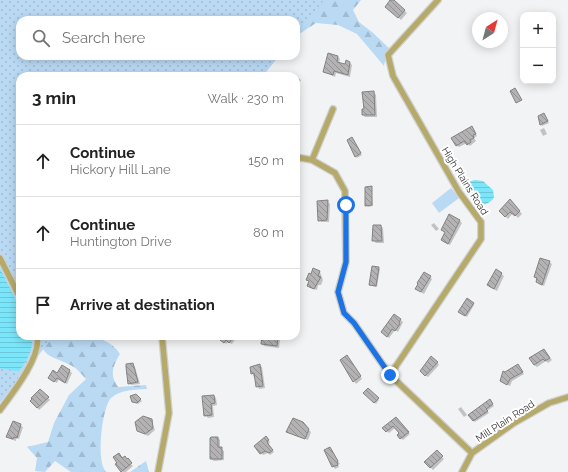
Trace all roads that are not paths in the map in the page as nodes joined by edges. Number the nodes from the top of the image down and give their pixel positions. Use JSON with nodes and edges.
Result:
{"nodes":[{"id":1,"x":438,"y":0,"type":"edge"},
{"id":2,"x":333,"y":109,"type":"dead end"},
{"id":3,"x":300,"y":158,"type":"edge"},
{"id":4,"x":312,"y":160,"type":"junction"},
{"id":5,"x":0,"y":258,"type":"edge"},
{"id":6,"x":16,"y":290,"type":"edge"},
{"id":7,"x":37,"y":340,"type":"edge"},
{"id":8,"x":162,"y":340,"type":"edge"},
{"id":9,"x":390,"y":375,"type":"junction"},
{"id":10,"x":568,"y":397,"type":"edge"},
{"id":11,"x":0,"y":410,"type":"edge"},
{"id":12,"x":472,"y":453,"type":"junction"},
{"id":13,"x":158,"y":472,"type":"edge"},
{"id":14,"x":462,"y":472,"type":"edge"}],
"edges":[{"from":1,"to":9,"type":"street","name":"High Plains Road"},
{"from":2,"to":4,"type":"street"},
{"from":3,"to":4,"type":"street"},
{"from":4,"to":9,"type":"street"},
{"from":5,"to":6,"type":"street"},
{"from":7,"to":11,"type":"street"},
{"from":8,"to":13,"type":"street"},
{"from":9,"to":12,"type":"street"},
{"from":10,"to":12,"type":"street","name":"Mill Plain Road"},
{"from":12,"to":14,"type":"street","name":"Mill Plain Road"}]}
